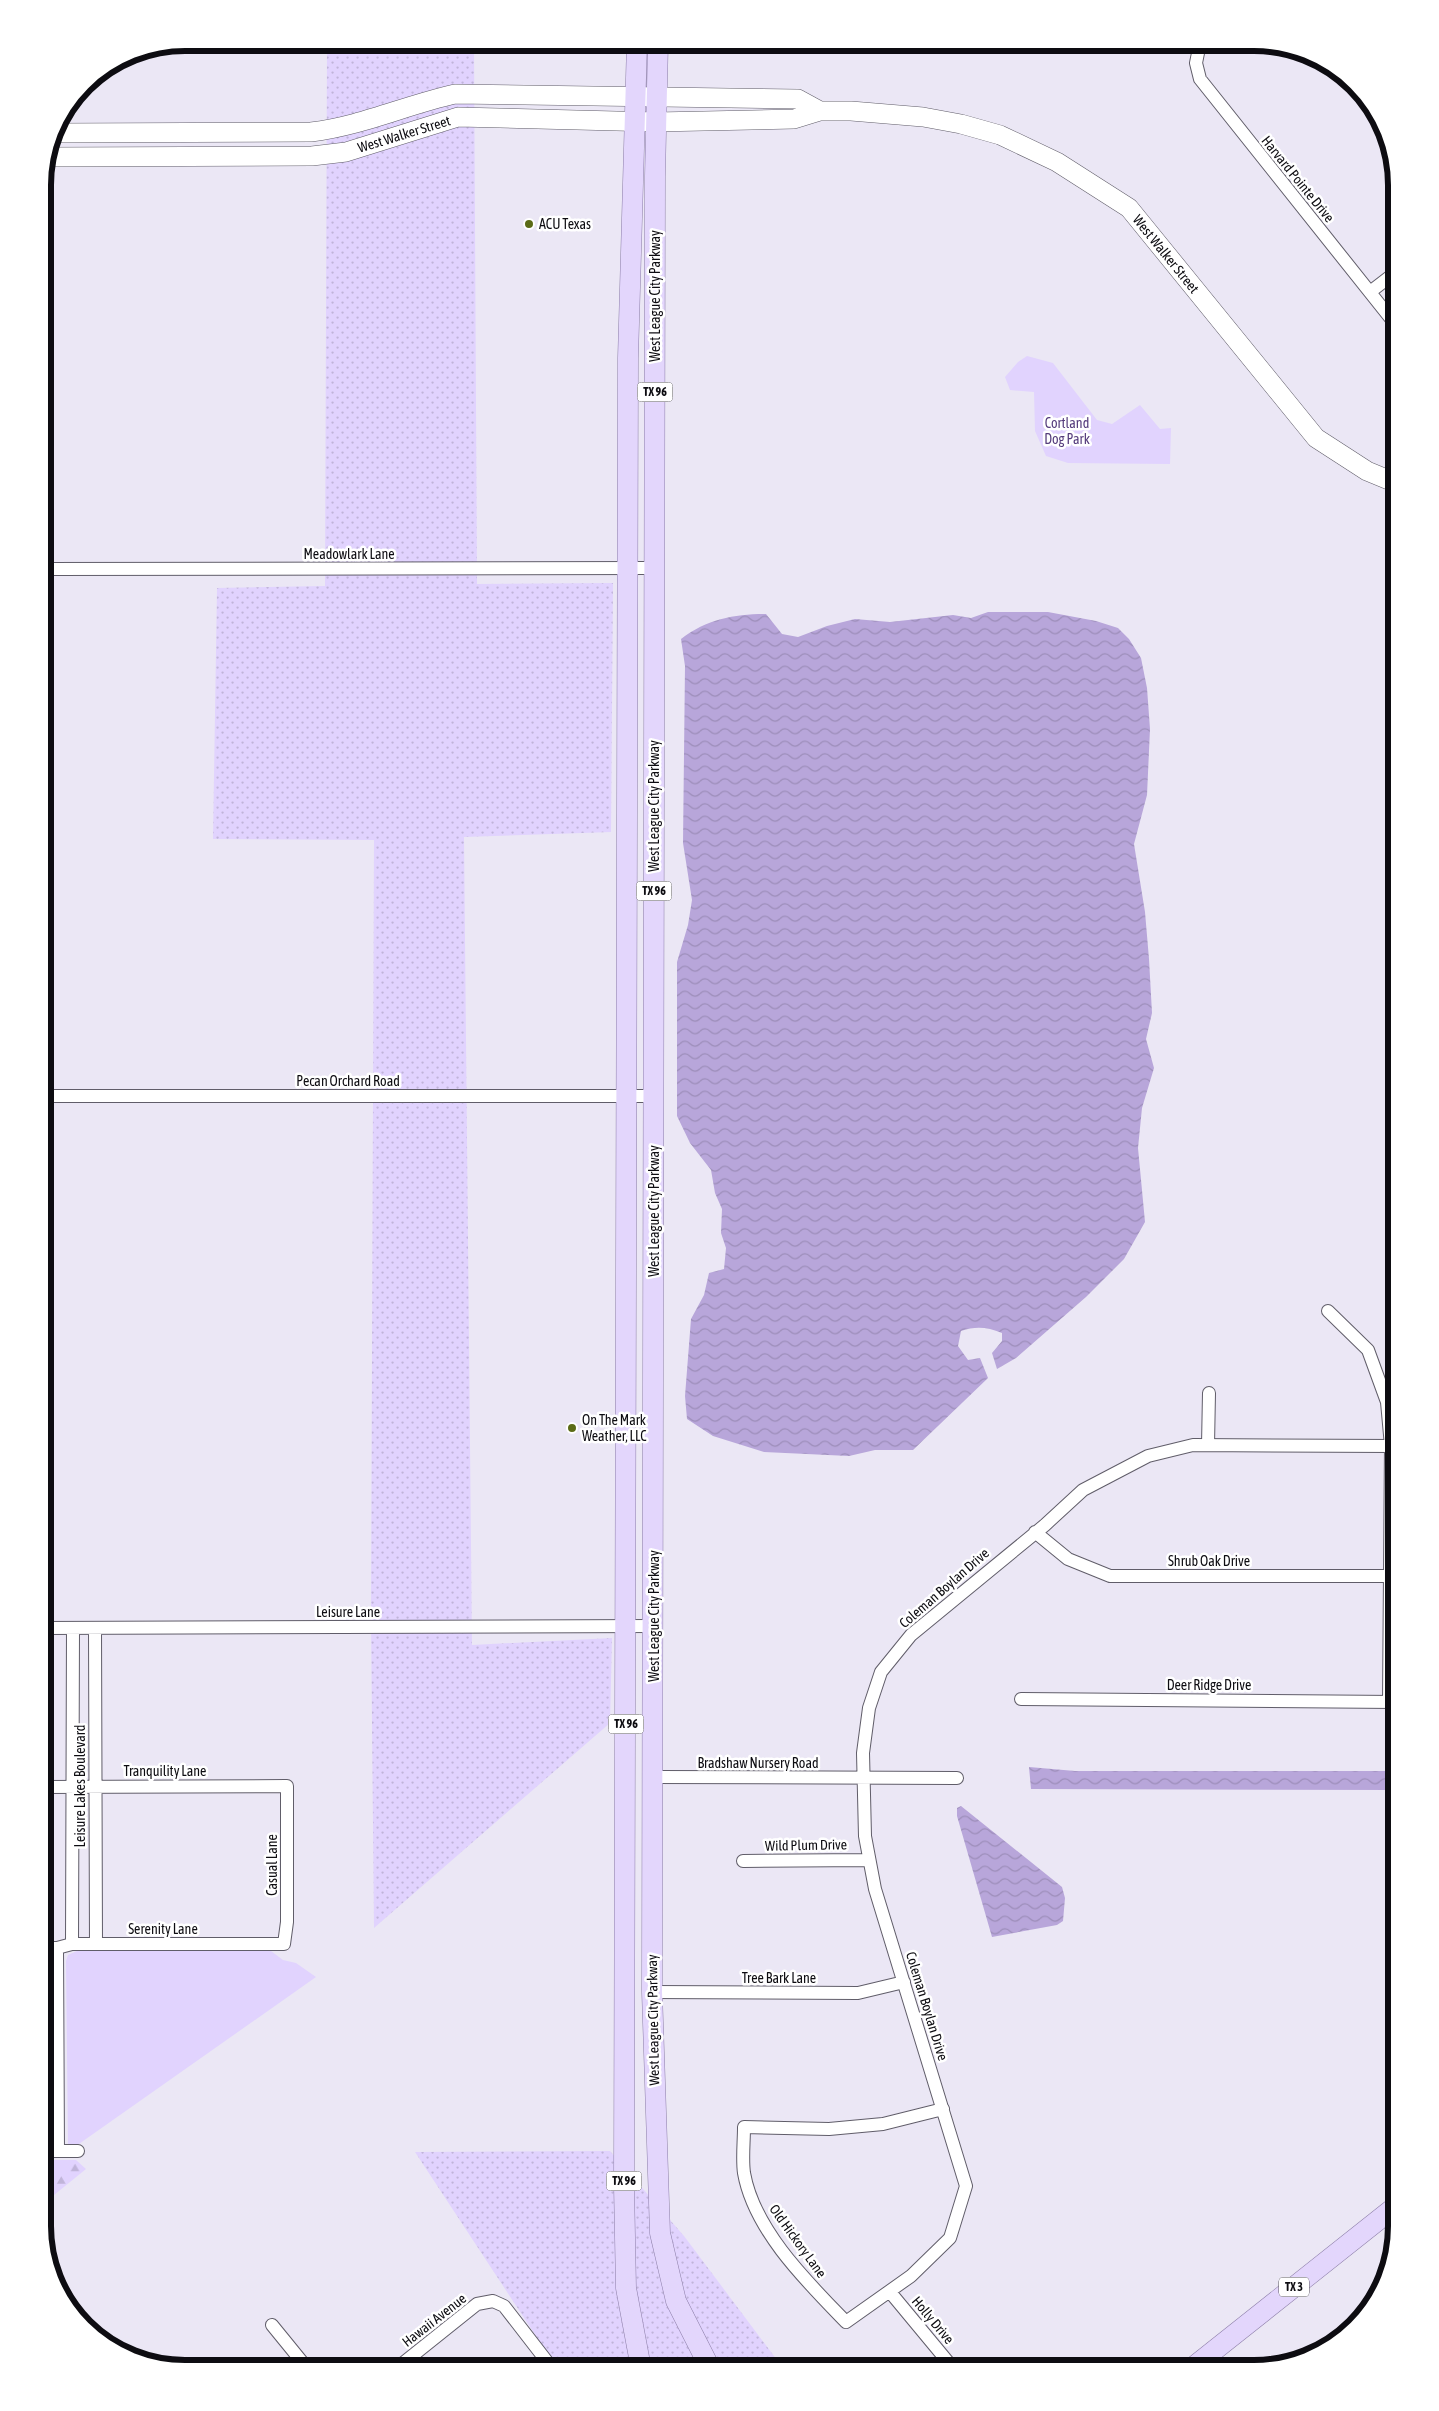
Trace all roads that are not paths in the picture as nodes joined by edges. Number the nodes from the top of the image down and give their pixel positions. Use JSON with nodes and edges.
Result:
{"nodes":[{"id":1,"x":637,"y":52,"type":"edge"},
{"id":2,"x":658,"y":52,"type":"edge"},
{"id":3,"x":1198,"y":52,"type":"edge"},
{"id":4,"x":657,"y":97,"type":"junction"},
{"id":5,"x":635,"y":98,"type":"junction"},
{"id":6,"x":820,"y":110,"type":"junction"},
{"id":7,"x":634,"y":122,"type":"junction"},
{"id":8,"x":656,"y":122,"type":"junction"},
{"id":9,"x":62,"y":133,"type":"edge"},
{"id":10,"x":54,"y":157,"type":"edge"},
{"id":11,"x":1388,"y":278,"type":"edge"},
{"id":12,"x":1370,"y":292,"type":"junction"},
{"id":13,"x":1388,"y":315,"type":"edge"},
{"id":14,"x":1388,"y":480,"type":"edge"},
{"id":15,"x":654,"y":568,"type":"junction"},
{"id":16,"x":52,"y":569,"type":"edge"},
{"id":17,"x":628,"y":569,"type":"junction"},
{"id":18,"x":52,"y":1096,"type":"edge"},
{"id":19,"x":626,"y":1096,"type":"junction"},
{"id":20,"x":654,"y":1096,"type":"junction"},
{"id":21,"x":1328,"y":1311,"type":"dead end"},
{"id":22,"x":1209,"y":1393,"type":"dead end"},
{"id":23,"x":1388,"y":1408,"type":"edge"},
{"id":24,"x":1208,"y":1445,"type":"junction"},
{"id":25,"x":1388,"y":1446,"type":"edge"},
{"id":26,"x":1035,"y":1532,"type":"junction"},
{"id":27,"x":1388,"y":1576,"type":"edge"},
{"id":28,"x":654,"y":1626,"type":"junction"},
{"id":29,"x":626,"y":1627,"type":"junction"},
{"id":30,"x":51,"y":1628,"type":"edge"},
{"id":31,"x":73,"y":1628,"type":"junction"},
{"id":32,"x":95,"y":1628,"type":"junction"},
{"id":33,"x":1021,"y":1699,"type":"dead end"},
{"id":34,"x":1388,"y":1702,"type":"edge"},
{"id":35,"x":654,"y":1777,"type":"junction"},
{"id":36,"x":957,"y":1778,"type":"dead end"},
{"id":37,"x":863,"y":1779,"type":"junction"},
{"id":38,"x":74,"y":1786,"type":"junction"},
{"id":39,"x":95,"y":1786,"type":"junction"},
{"id":40,"x":287,"y":1786,"type":"joint"},
{"id":41,"x":51,"y":1787,"type":"edge"},
{"id":42,"x":870,"y":1860,"type":"junction"},
{"id":43,"x":743,"y":1861,"type":"dead end"},
{"id":44,"x":72,"y":1944,"type":"junction"},
{"id":45,"x":96,"y":1944,"type":"junction"},
{"id":46,"x":284,"y":1944,"type":"joint"},
{"id":47,"x":51,"y":1948,"type":"edge"},
{"id":48,"x":57,"y":1948,"type":"junction"},
{"id":49,"x":904,"y":1982,"type":"junction"},
{"id":50,"x":625,"y":1992,"type":"junction"},
{"id":51,"x":652,"y":1992,"type":"junction"},
{"id":52,"x":943,"y":2109,"type":"junction"},
{"id":53,"x":51,"y":2151,"type":"edge"},
{"id":54,"x":58,"y":2151,"type":"junction"},
{"id":55,"x":78,"y":2151,"type":"dead end"},
{"id":56,"x":1388,"y":2212,"type":"edge"},
{"id":57,"x":890,"y":2292,"type":"junction"},
{"id":58,"x":846,"y":2322,"type":"joint"},
{"id":59,"x":272,"y":2324,"type":"dead end"},
{"id":60,"x":300,"y":2359,"type":"edge"},
{"id":61,"x":408,"y":2359,"type":"edge"},
{"id":62,"x":545,"y":2359,"type":"edge"},
{"id":63,"x":639,"y":2359,"type":"edge"},
{"id":64,"x":706,"y":2359,"type":"edge"},
{"id":65,"x":946,"y":2360,"type":"edge"},
{"id":66,"x":1202,"y":2360,"type":"edge"}],
"edges":[{"from":1,"to":5,"type":"main road","name":"West League City Parkway","number":"TX 96"},
{"from":2,"to":4,"type":"main road","name":"West League City Parkway","number":"TX 96"},
{"from":3,"to":12,"type":"street","name":"Harvard Pointe Drive"},
{"from":4,"to":5,"type":"street","name":"West Walker Street"},
{"from":4,"to":6,"type":"street","name":"West Walker Street"},
{"from":4,"to":8,"type":"main road","name":"West League City Parkway","number":"TX 96"},
{"from":5,"to":7,"type":"main road","name":"West League City Parkway","number":"TX 96"},
{"from":5,"to":9,"type":"street","name":"West Walker Street"},
{"from":6,"to":8,"type":"street","name":"West Walker Street"},
{"from":6,"to":14,"type":"street","name":"West Walker Street"},
{"from":7,"to":8,"type":"street","name":"West Walker Street"},
{"from":7,"to":10,"type":"street","name":"West Walker Street"},
{"from":7,"to":17,"type":"main road","name":"West League City Parkway","number":"TX 96"},
{"from":8,"to":15,"type":"main road","name":"West League City Parkway","number":"TX 96"},
{"from":11,"to":12,"type":"street"},
{"from":12,"to":13,"type":"street","name":"Harvard Pointe Drive"},
{"from":15,"to":17,"type":"street","name":"Meadowlark Lane"},
{"from":15,"to":20,"type":"main road","name":"West League City Parkway","number":"TX 96"},
{"from":16,"to":17,"type":"street","name":"Meadowlark Lane"},
{"from":17,"to":19,"type":"main road","name":"West League City Parkway","number":"TX 96"},
{"from":18,"to":19,"type":"street","name":"Pecan Orchard Road"},
{"from":19,"to":20,"type":"street","name":"Pecan Orchard Road"},
{"from":19,"to":29,"type":"main road","name":"West League City Parkway","number":"TX 96"},
{"from":20,"to":28,"type":"main road","name":"West League City Parkway","number":"TX 96"},
{"from":21,"to":23,"type":"street"},
{"from":22,"to":24,"type":"street"},
{"from":24,"to":25,"type":"street","name":"Coleman Boylan Drive"},
{"from":24,"to":26,"type":"street","name":"Coleman Boylan Drive"},
{"from":26,"to":27,"type":"street","name":"Shrub Oak Drive"},
{"from":26,"to":37,"type":"street","name":"Coleman Boylan Drive"},
{"from":28,"to":29,"type":"street","name":"Leisure Lane"},
{"from":28,"to":35,"type":"main road","name":"West League City Parkway","number":"TX 96"},
{"from":29,"to":32,"type":"street","name":"Leisure Lane"},
{"from":29,"to":50,"type":"main road","name":"West League City Parkway","number":"TX 96"},
{"from":30,"to":31,"type":"street","name":"Leisure Lane"},
{"from":31,"to":32,"type":"street","name":"Leisure Lane"},
{"from":31,"to":38,"type":"street","name":"Leisure Lakes Boulevard"},
{"from":32,"to":39,"type":"street","name":"Leisure Lakes Boulevard"},
{"from":33,"to":34,"type":"street","name":"Deer Ridge Drive"},
{"from":35,"to":37,"type":"street","name":"Bradshaw Nursery Road"},
{"from":35,"to":51,"type":"main road","name":"West League City Parkway","number":"TX 96"},
{"from":36,"to":37,"type":"street","name":"Bradshaw Nursery Road"},
{"from":37,"to":42,"type":"street","name":"Coleman Boylan Drive"},
{"from":38,"to":39,"type":"street","name":"Tranquility Lane"},
{"from":38,"to":41,"type":"street","name":"Tranquility Lane"},
{"from":38,"to":44,"type":"street","name":"Leisure Lakes Boulevard"},
{"from":39,"to":40,"type":"street","name":"Tranquility Lane"},
{"from":39,"to":45,"type":"street","name":"Leisure Lakes Boulevard"},
{"from":40,"to":46,"type":"street","name":"Casual Lane"},
{"from":42,"to":43,"type":"street","name":"Wild Plum Drive"},
{"from":42,"to":49,"type":"street","name":"Coleman Boylan Drive"},
{"from":44,"to":45,"type":"street","name":"Serenity Lane"},
{"from":44,"to":48,"type":"street","name":"Serenity Lane"},
{"from":45,"to":46,"type":"street","name":"Serenity Lane"},
{"from":47,"to":48,"type":"street","name":"Serenity Lane"},
{"from":48,"to":54,"type":"street"},
{"from":49,"to":51,"type":"street","name":"Tree Bark Lane"},
{"from":49,"to":52,"type":"street","name":"Coleman Boylan Drive"},
{"from":50,"to":51,"type":"main road"},
{"from":50,"to":63,"type":"main road","name":"West League City Parkway","number":"TX 96"},
{"from":51,"to":64,"type":"main road","name":"West League City Parkway","number":"TX 96"},
{"from":52,"to":57,"type":"street","name":"Coleman Boylan Drive"},
{"from":52,"to":58,"type":"street","name":"Old Hickory Lane"},
{"from":53,"to":54,"type":"street"},
{"from":54,"to":55,"type":"street"},
{"from":56,"to":66,"type":"main road","number":"TX 3"},
{"from":57,"to":58,"type":"street","name":"Coleman Boylan Drive"},
{"from":57,"to":65,"type":"street","name":"Holly Drive"},
{"from":59,"to":60,"type":"street"},
{"from":61,"to":62,"type":"street","name":"Hawaii Avenue"}]}
